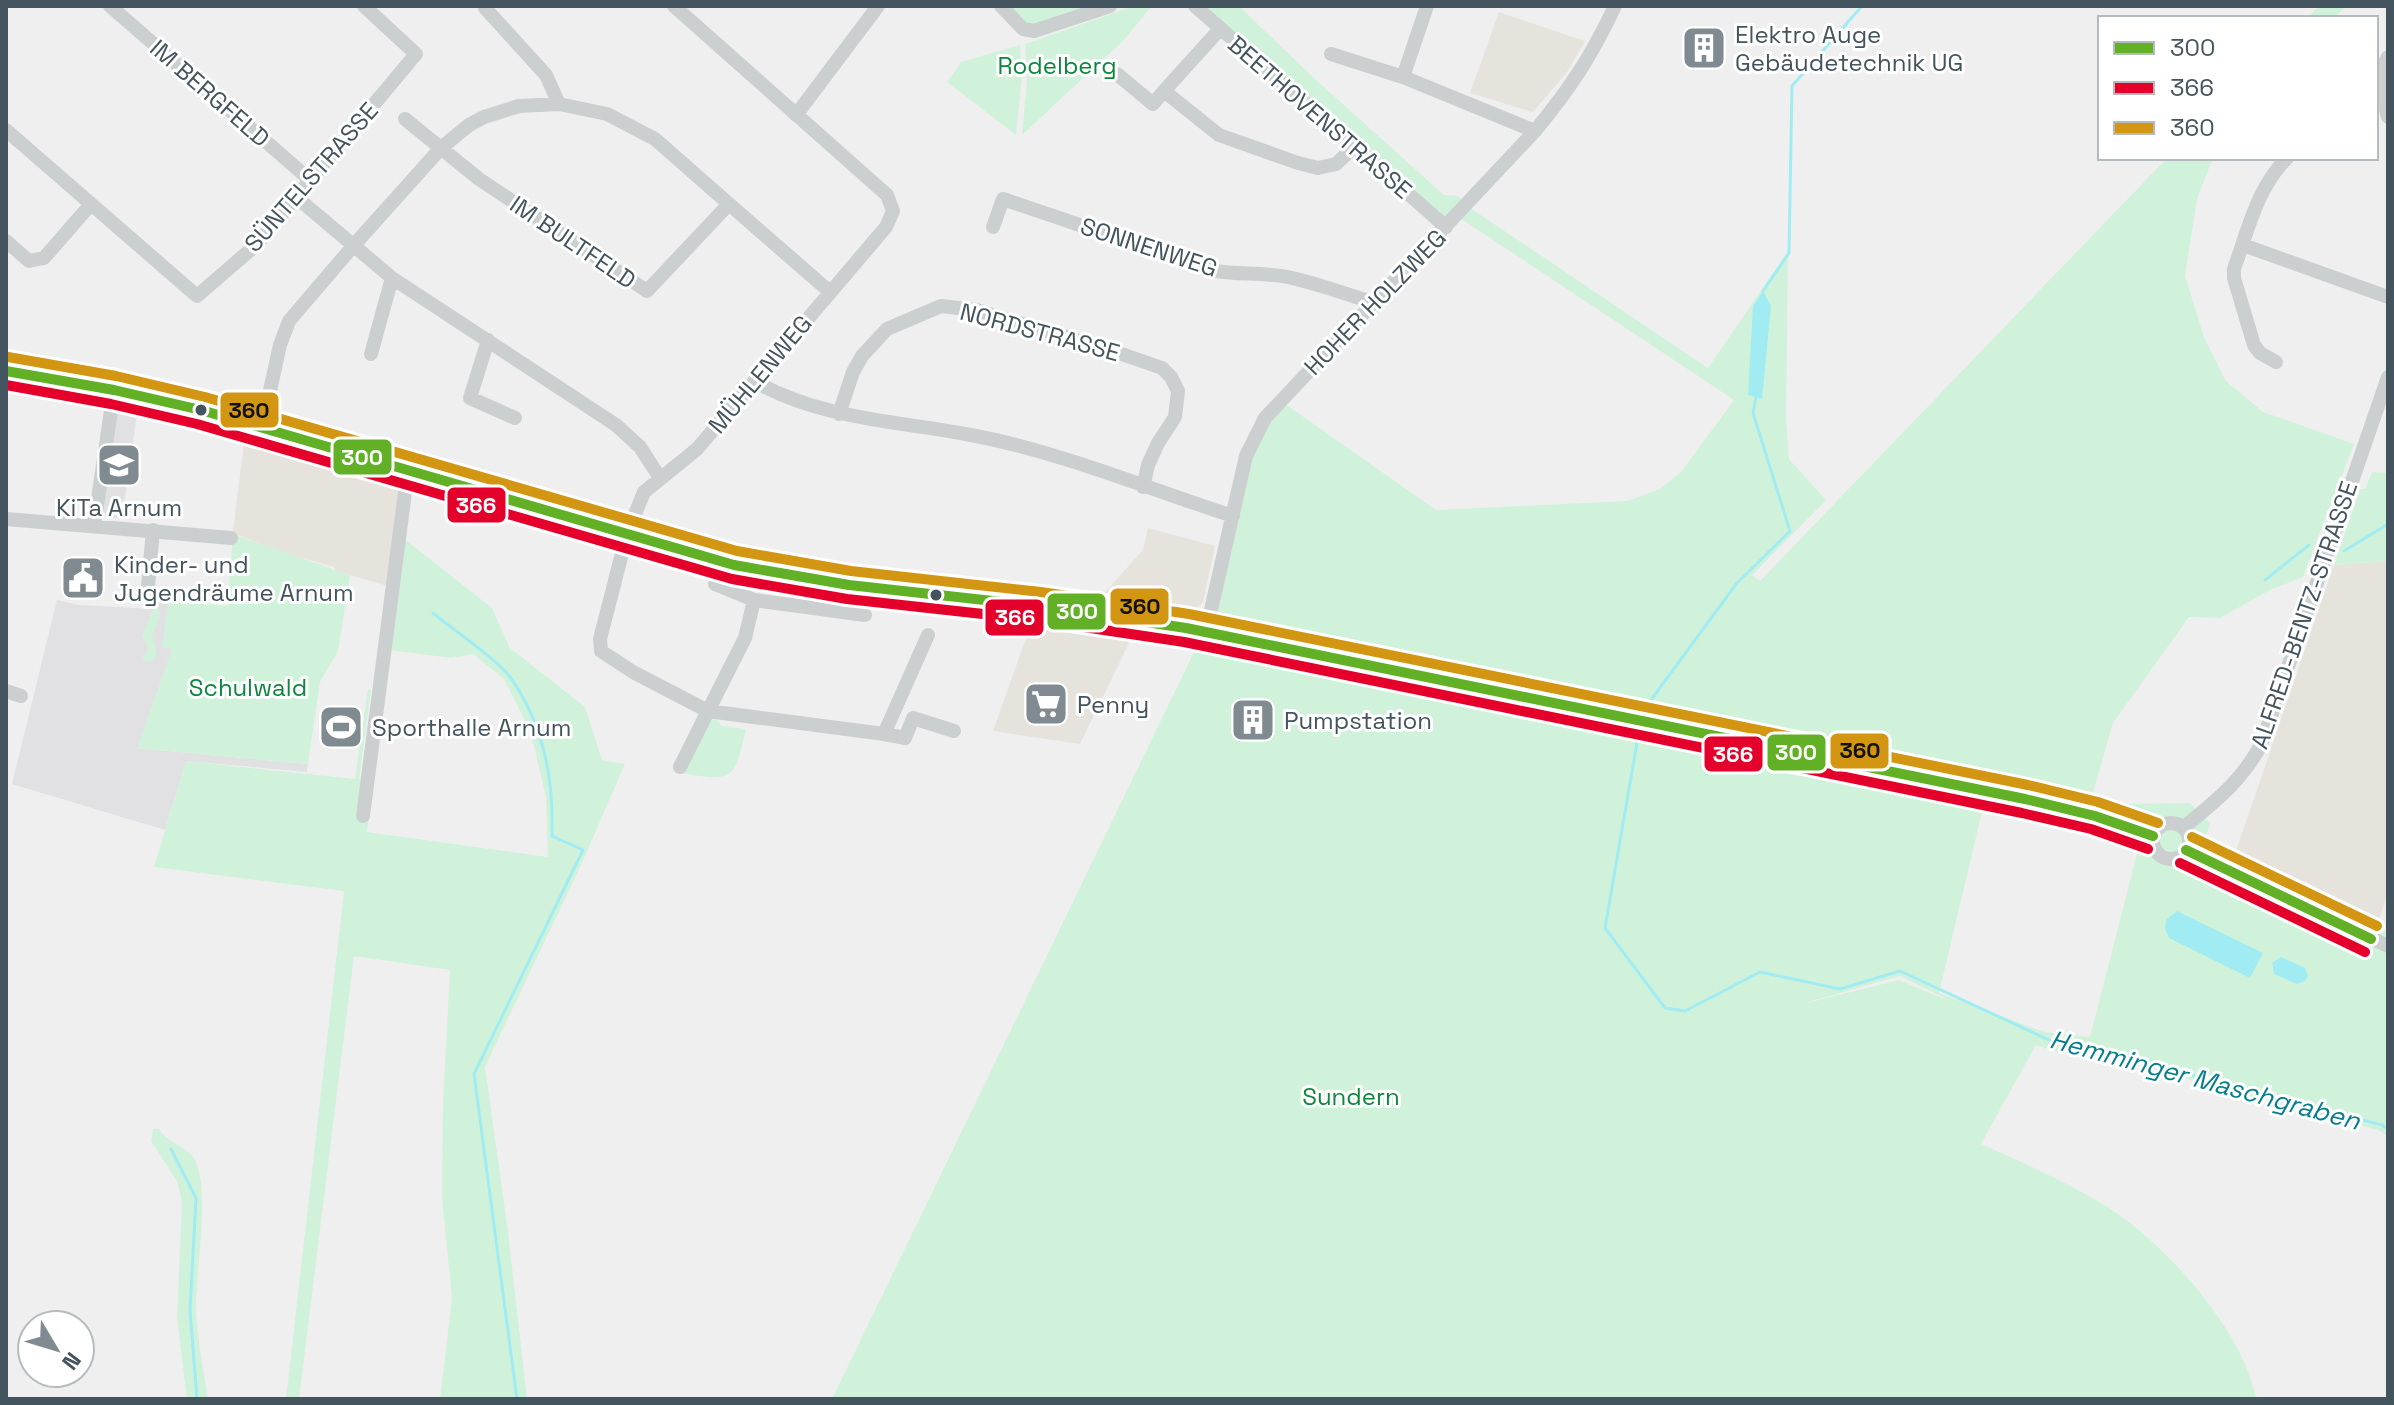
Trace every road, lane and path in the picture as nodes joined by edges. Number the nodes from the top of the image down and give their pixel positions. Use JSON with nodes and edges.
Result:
{"nodes":[{"id":1,"x":110,"y":6,"type":"edge"},
{"id":2,"x":364,"y":6,"type":"edge"},
{"id":3,"x":674,"y":6,"type":"edge"},
{"id":4,"x":878,"y":6,"type":"edge"},
{"id":5,"x":1110,"y":6,"type":"edge"},
{"id":6,"x":1195,"y":6,"type":"edge"},
{"id":7,"x":1427,"y":6,"type":"edge"},
{"id":8,"x":1615,"y":6,"type":"edge"},
{"id":9,"x":1002,"y":7,"type":"edge"},
{"id":10,"x":485,"y":8,"type":"dead end"},
{"id":11,"x":1220,"y":29,"type":"junction"},
{"id":12,"x":1331,"y":54,"type":"dead end"},
{"id":13,"x":2388,"y":57,"type":"edge"},
{"id":14,"x":1117,"y":74,"type":"dead end"},
{"id":15,"x":1403,"y":77,"type":"junction"},
{"id":16,"x":2378,"y":77,"type":"edge"},
{"id":17,"x":1164,"y":91,"type":"junction"},
{"id":18,"x":559,"y":104,"type":"junction"},
{"id":19,"x":796,"y":115,"type":"junction"},
{"id":20,"x":2388,"y":117,"type":"edge"},
{"id":21,"x":405,"y":119,"type":"dead end"},
{"id":22,"x":6,"y":130,"type":"edge"},
{"id":23,"x":1535,"y":131,"type":"junction"},
{"id":24,"x":1354,"y":147,"type":"junction"},
{"id":25,"x":441,"y":148,"type":"junction"},
{"id":26,"x":2285,"y":160,"type":"edge"},
{"id":27,"x":309,"y":179,"type":"junction"},
{"id":28,"x":295,"y":196,"type":"junction"},
{"id":29,"x":91,"y":204,"type":"junction"},
{"id":30,"x":729,"y":204,"type":"junction"},
{"id":31,"x":993,"y":227,"type":"dead end"},
{"id":32,"x":1446,"y":227,"type":"junction"},
{"id":33,"x":6,"y":241,"type":"edge"},
{"id":34,"x":354,"y":245,"type":"junction"},
{"id":35,"x":2243,"y":245,"type":"junction"},
{"id":36,"x":392,"y":278,"type":"junction"},
{"id":37,"x":830,"y":292,"type":"junction"},
{"id":38,"x":2388,"y":297,"type":"edge"},
{"id":39,"x":1372,"y":302,"type":"junction"},
{"id":40,"x":488,"y":340,"type":"junction"},
{"id":41,"x":371,"y":354,"type":"dead end"},
{"id":42,"x":2276,"y":362,"type":"dead end"},
{"id":43,"x":6,"y":371,"type":"edge"},
{"id":44,"x":2388,"y":377,"type":"edge"},
{"id":45,"x":754,"y":381,"type":"junction"},
{"id":46,"x":114,"y":390,"type":"junction"},
{"id":47,"x":839,"y":414,"type":"junction"},
{"id":48,"x":515,"y":418,"type":"dead end"},
{"id":49,"x":262,"y":427,"type":"junction"},
{"id":50,"x":408,"y":469,"type":"junction"},
{"id":51,"x":660,"y":478,"type":"junction"},
{"id":52,"x":1143,"y":487,"type":"junction"},
{"id":53,"x":1233,"y":516,"type":"junction"},
{"id":54,"x":6,"y":519,"type":"edge"},
{"id":55,"x":94,"y":526,"type":"junction"},
{"id":56,"x":153,"y":530,"type":"junction"},
{"id":57,"x":627,"y":534,"type":"junction"},
{"id":58,"x":231,"y":538,"type":"dead end"},
{"id":59,"x":715,"y":584,"type":"dead end"},
{"id":60,"x":148,"y":586,"type":"dead end"},
{"id":61,"x":754,"y":600,"type":"junction"},
{"id":62,"x":865,"y":615,"type":"dead end"},
{"id":63,"x":1206,"y":632,"type":"junction"},
{"id":64,"x":928,"y":635,"type":"dead end"},
{"id":65,"x":6,"y":691,"type":"edge"},
{"id":66,"x":21,"y":696,"type":"dead end"},
{"id":67,"x":894,"y":710,"type":"junction"},
{"id":68,"x":708,"y":711,"type":"junction"},
{"id":69,"x":913,"y":718,"type":"junction"},
{"id":70,"x":954,"y":731,"type":"dead end"},
{"id":71,"x":884,"y":734,"type":"junction"},
{"id":72,"x":680,"y":767,"type":"dead end"},
{"id":73,"x":363,"y":816,"type":"dead end"},
{"id":74,"x":2183,"y":828,"type":"junction"},
{"id":75,"x":2153,"y":836,"type":"junction"},
{"id":76,"x":2186,"y":850,"type":"junction"},
{"id":77,"x":2388,"y":946,"type":"edge"}],
"edges":[{"from":1,"to":27,"type":"street","name":"IM BERGFELD"},
{"from":2,"to":27,"type":"street","name":"SÜNTELSTRASSE"},
{"from":3,"to":19,"type":"street"},
{"from":4,"to":19,"type":"street"},
{"from":5,"to":9,"type":"street"},
{"from":6,"to":11,"type":"street","name":"BEETHOVENSTRASSE"},
{"from":7,"to":15,"type":"street"},
{"from":8,"to":23,"type":"street","name":"HOHER HOLZWEG"},
{"from":10,"to":18,"type":"street"},
{"from":11,"to":17,"type":"street"},
{"from":11,"to":24,"type":"street","name":"BEETHOVENSTRASSE"},
{"from":12,"to":15,"type":"street"},
{"from":13,"to":16,"type":"street"},
{"from":14,"to":17,"type":"street"},
{"from":15,"to":23,"type":"street"},
{"from":16,"to":20,"type":"street"},
{"from":17,"to":24,"type":"street"},
{"from":18,"to":25,"type":"street"},
{"from":18,"to":30,"type":"street"},
{"from":19,"to":37,"type":"street","name":"MÜHLENWEG"},
{"from":21,"to":25,"type":"street","name":"IM BULTFELD"},
{"from":22,"to":29,"type":"street"},
{"from":23,"to":32,"type":"street","name":"HOHER HOLZWEG"},
{"from":24,"to":32,"type":"street","name":"BEETHOVENSTRASSE"},
{"from":25,"to":30,"type":"street","name":"IM BULTFELD"},
{"from":25,"to":34,"type":"street"},
{"from":26,"to":35,"type":"street"},
{"from":27,"to":28,"type":"street","name":"SÜNTELSTRASSE"},
{"from":28,"to":29,"type":"street","name":"SÜNTELSTRASSE"},
{"from":28,"to":34,"type":"street"},
{"from":29,"to":33,"type":"street"},
{"from":30,"to":37,"type":"street"},
{"from":31,"to":39,"type":"street","name":"SONNENWEG"},
{"from":32,"to":39,"type":"street","name":"HOHER HOLZWEG"},
{"from":34,"to":36,"type":"street"},
{"from":34,"to":49,"type":"street"},
{"from":35,"to":38,"type":"street"},
{"from":35,"to":42,"type":"street"},
{"from":36,"to":40,"type":"street"},
{"from":36,"to":41,"type":"street"},
{"from":37,"to":45,"type":"street","name":"MÜHLENWEG"},
{"from":39,"to":53,"type":"street","name":"HOHER HOLZWEG"},
{"from":40,"to":48,"type":"street"},
{"from":40,"to":51,"type":"street"},
{"from":43,"to":46,"type":"street"},
{"from":44,"to":74,"type":"street","name":"ALFRED-BENTZ-STRASSE"},
{"from":45,"to":47,"type":"street"},
{"from":45,"to":51,"type":"street","name":"MÜHLENWEG"},
{"from":46,"to":49,"type":"street"},
{"from":46,"to":55,"type":"street"},
{"from":47,"to":52,"type":"street"},
{"from":47,"to":52,"type":"street","name":"NORDSTRASSE"},
{"from":49,"to":50,"type":"street"},
{"from":50,"to":57,"type":"street"},
{"from":50,"to":73,"type":"street"},
{"from":51,"to":57,"type":"street","name":"MÜHLENWEG"},
{"from":52,"to":53,"type":"street"},
{"from":53,"to":63,"type":"street","name":"HOHER HOLZWEG"},
{"from":54,"to":55,"type":"street"},
{"from":55,"to":56,"type":"street"},
{"from":56,"to":58,"type":"street"},
{"from":56,"to":60,"type":"street"},
{"from":57,"to":63,"type":"street"},
{"from":57,"to":68,"type":"street","name":"MÜHLENWEG"},
{"from":59,"to":61,"type":"street"},
{"from":61,"to":62,"type":"street"},
{"from":61,"to":68,"type":"street"},
{"from":63,"to":75,"type":"street"},
{"from":64,"to":67,"type":"street"},
{"from":65,"to":66,"type":"street"},
{"from":67,"to":69,"type":"street"},
{"from":67,"to":71,"type":"street"},
{"from":68,"to":71,"type":"street"},
{"from":68,"to":72,"type":"street"},
{"from":69,"to":70,"type":"street"},
{"from":69,"to":71,"type":"street"},
{"from":74,"to":75,"type":"street"},
{"from":74,"to":76,"type":"street"},
{"from":75,"to":76,"type":"street"},
{"from":76,"to":77,"type":"street"}]}
